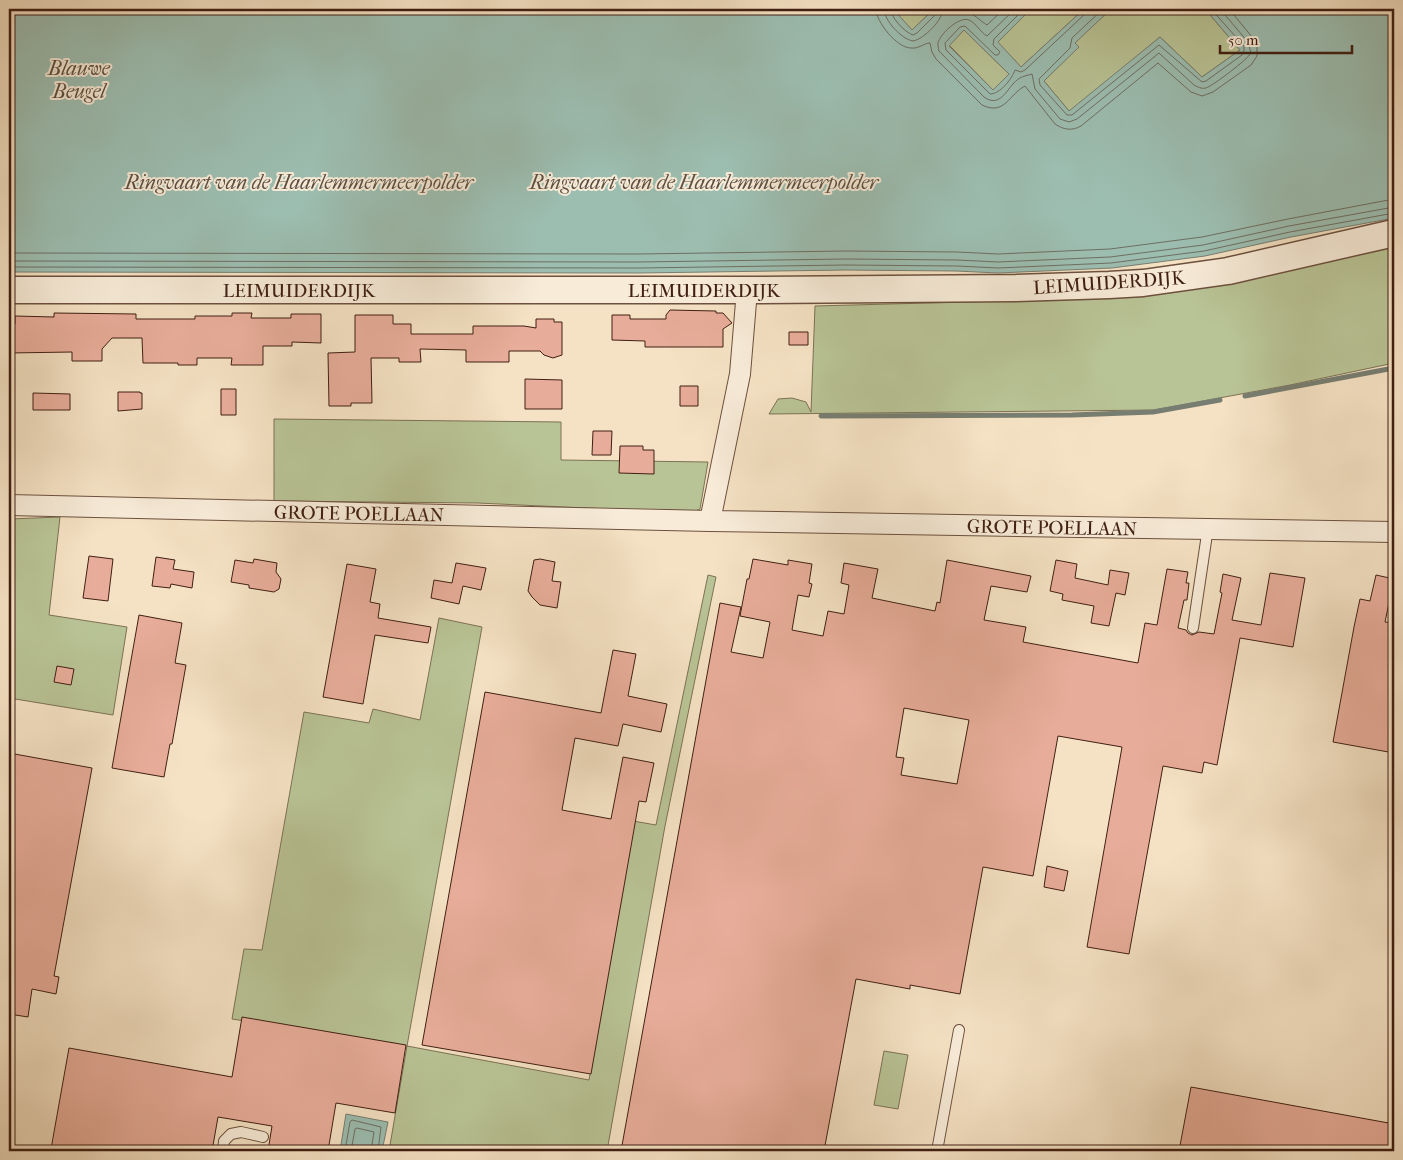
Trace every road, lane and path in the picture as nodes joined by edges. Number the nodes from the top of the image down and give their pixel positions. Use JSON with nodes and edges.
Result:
{"nodes":[{"id":1,"x":1394,"y":233,"type":"edge"},
{"id":2,"x":9,"y":290,"type":"edge"},
{"id":3,"x":747,"y":290,"type":"junction"},
{"id":4,"x":9,"y":505,"type":"edge"},
{"id":5,"x":710,"y":521,"type":"junction"},
{"id":6,"x":1207,"y":530,"type":"junction"},
{"id":7,"x":1394,"y":532,"type":"edge"},
{"id":8,"x":1193,"y":628,"type":"dead end"},
{"id":9,"x":959,"y":1030,"type":"dead end"},
{"id":10,"x":263,"y":1137,"type":"dead end"},
{"id":11,"x":223,"y":1151,"type":"edge"},
{"id":12,"x":937,"y":1151,"type":"edge"}],
"edges":[{"from":1,"to":3,"type":"street","name":"LEIMUIDERDIJK"},
{"from":2,"to":3,"type":"street","name":"LEIMUIDERDIJK"},
{"from":3,"to":5,"type":"street"},
{"from":4,"to":5,"type":"street","name":"GROTE POELLAAN"},
{"from":5,"to":6,"type":"street","name":"GROTE POELLAAN"},
{"from":6,"to":7,"type":"street","name":"GROTE POELLAAN"},
{"from":6,"to":8,"type":"lane"},
{"from":9,"to":12,"type":"lane"},
{"from":10,"to":11,"type":"lane"}]}
